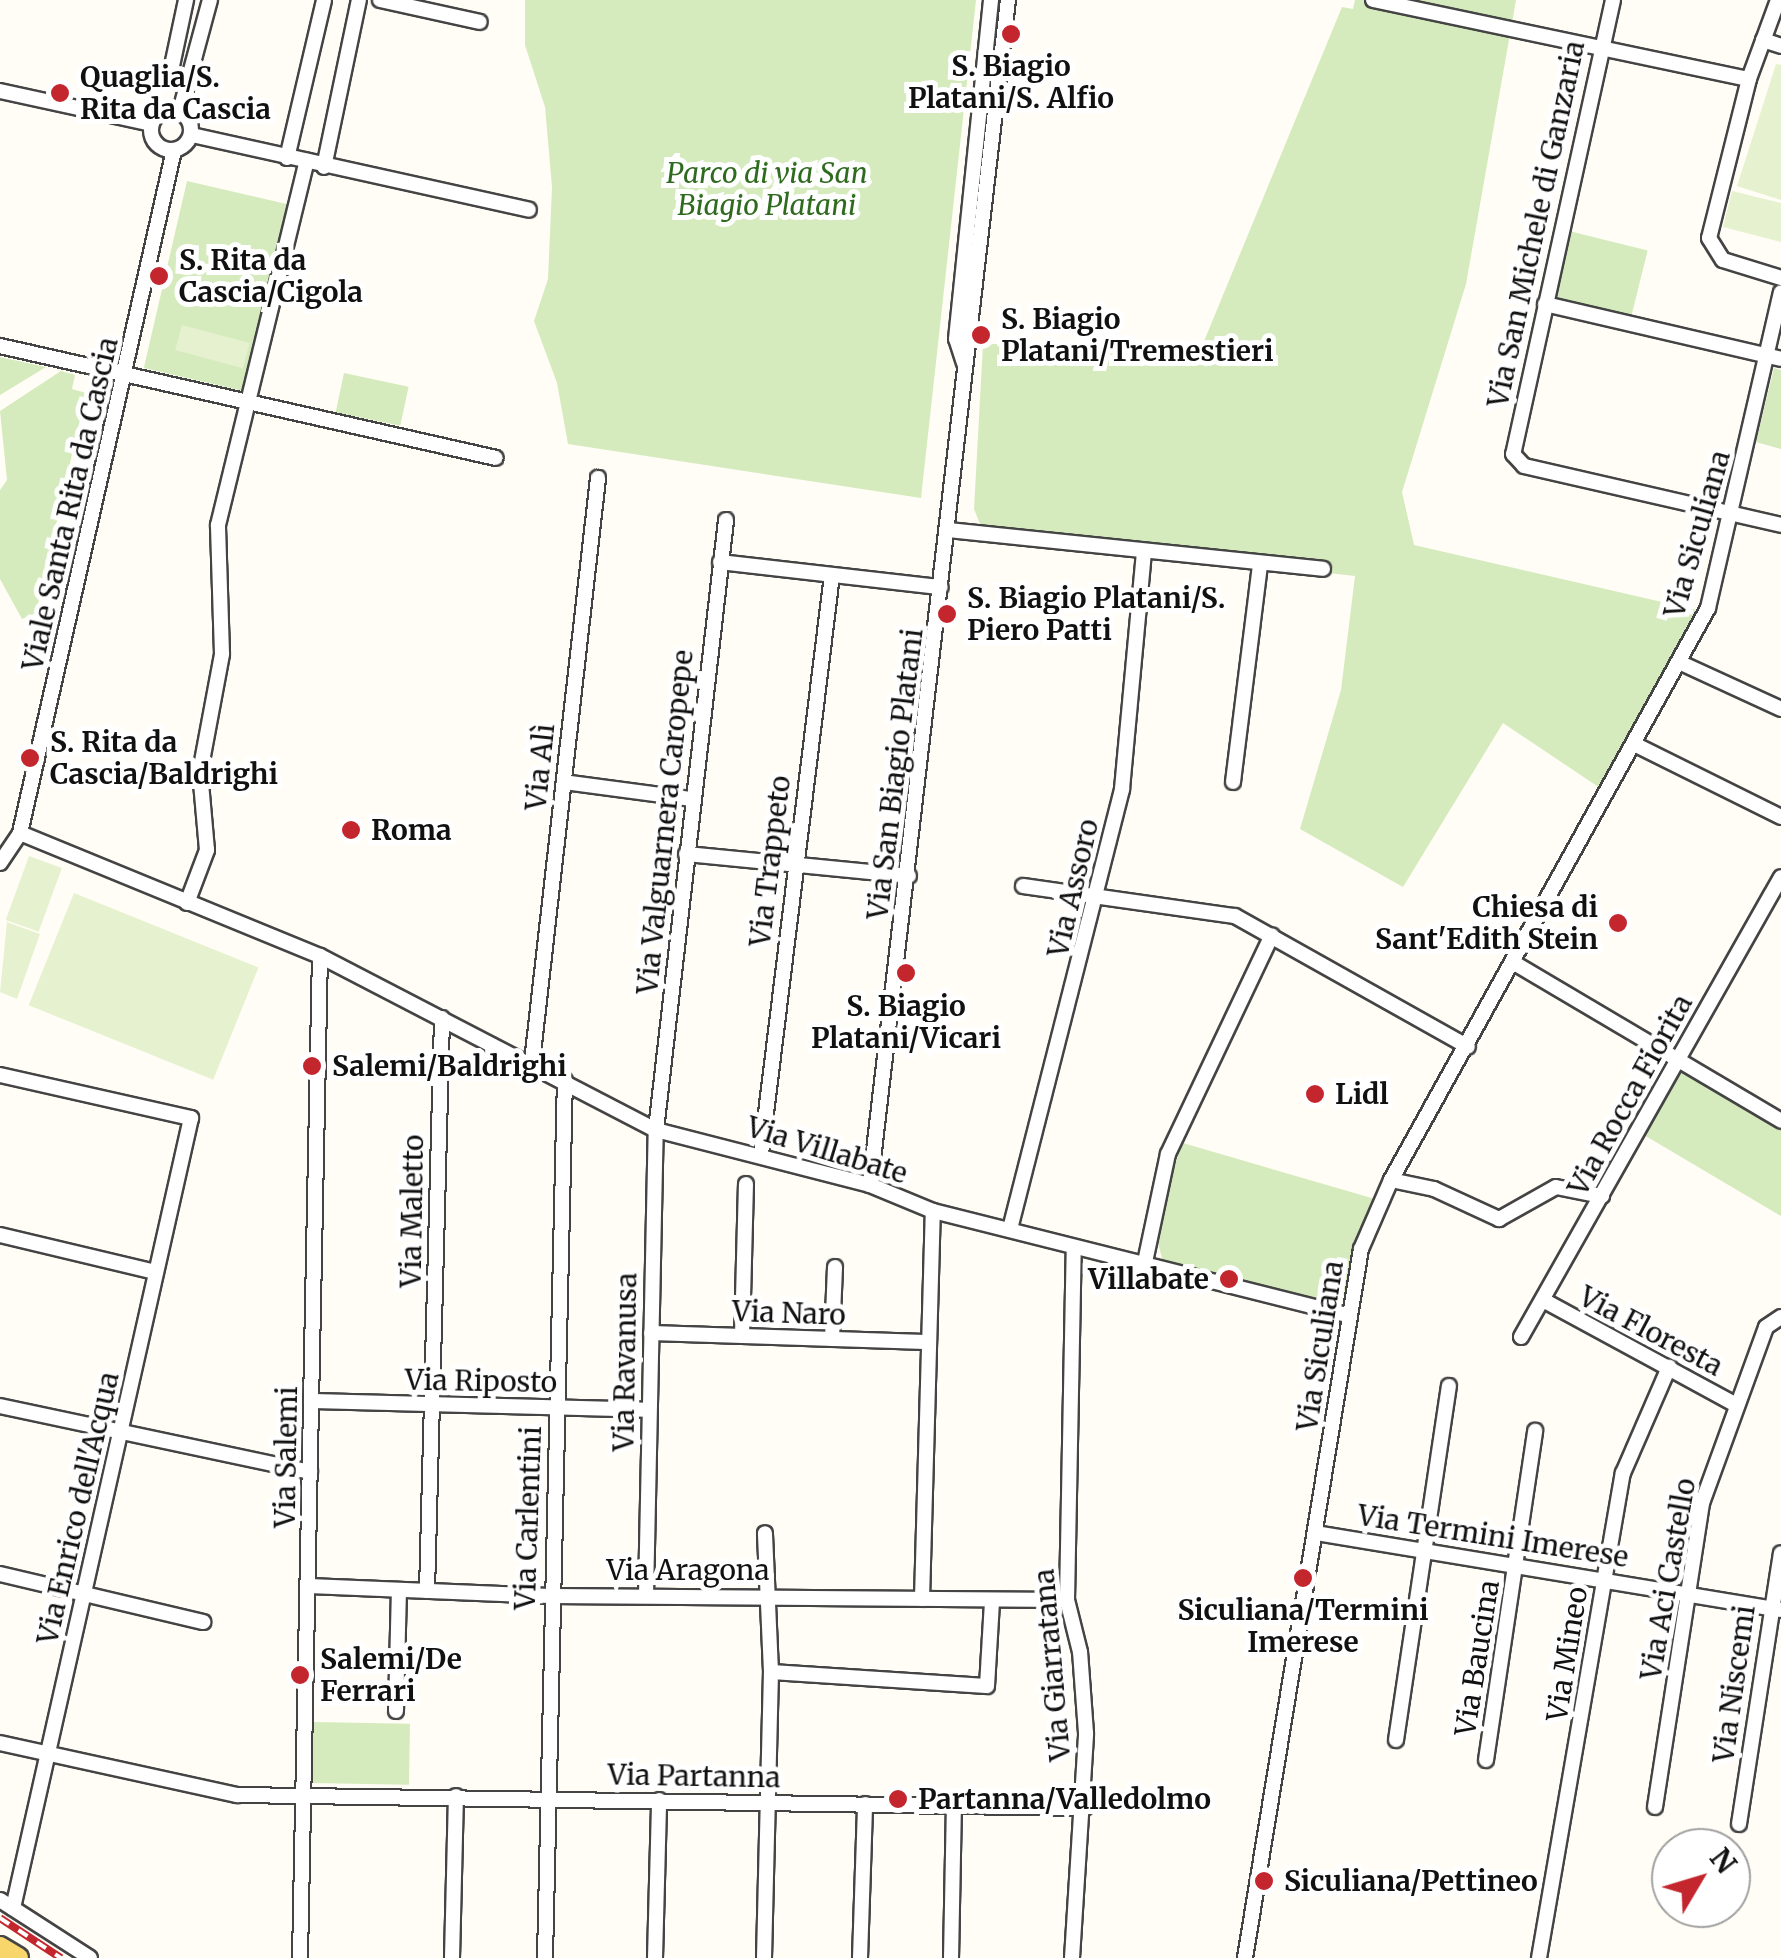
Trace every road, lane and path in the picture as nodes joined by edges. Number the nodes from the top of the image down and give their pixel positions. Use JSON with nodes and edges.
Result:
{"nodes":[{"id":1,"x":186,"y":0,"type":"edge"},
{"id":2,"x":210,"y":0,"type":"edge"},
{"id":3,"x":324,"y":0,"type":"edge"},
{"id":4,"x":360,"y":0,"type":"edge"},
{"id":5,"x":380,"y":0,"type":"edge"},
{"id":6,"x":990,"y":0,"type":"edge"},
{"id":7,"x":1008,"y":0,"type":"edge"},
{"id":8,"x":1373,"y":0,"type":"edge"},
{"id":9,"x":1613,"y":0,"type":"edge"},
{"id":10,"x":1778,"y":0,"type":"edge"},
{"id":11,"x":182,"y":19,"type":"junction"},
{"id":12,"x":480,"y":22,"type":"dead end"},
{"id":13,"x":205,"y":25,"type":"junction"},
{"id":14,"x":1764,"y":40,"type":"junction"},
{"id":15,"x":1781,"y":46,"type":"edge"},
{"id":16,"x":1600,"y":48,"type":"junction"},
{"id":17,"x":1749,"y":79,"type":"junction"},
{"id":18,"x":168,"y":80,"type":"dead end"},
{"id":19,"x":0,"y":92,"type":"edge"},
{"id":20,"x":180,"y":111,"type":"junction"},
{"id":21,"x":151,"y":124,"type":"junction"},
{"id":22,"x":192,"y":135,"type":"junction"},
{"id":23,"x":174,"y":150,"type":"junction"},
{"id":24,"x":286,"y":158,"type":"junction"},
{"id":25,"x":307,"y":162,"type":"junction"},
{"id":26,"x":324,"y":166,"type":"junction"},
{"id":27,"x":529,"y":210,"type":"dead end"},
{"id":28,"x":1781,"y":278,"type":"edge"},
{"id":29,"x":1781,"y":292,"type":"edge"},
{"id":30,"x":1546,"y":304,"type":"junction"},
{"id":31,"x":0,"y":346,"type":"edge"},
{"id":32,"x":1775,"y":358,"type":"edge"},
{"id":33,"x":966,"y":368,"type":"junction"},
{"id":34,"x":126,"y":376,"type":"junction"},
{"id":35,"x":250,"y":403,"type":"junction"},
{"id":36,"x":496,"y":458,"type":"dead end"},
{"id":37,"x":598,"y":478,"type":"dead end"},
{"id":38,"x":1732,"y":514,"type":"junction"},
{"id":39,"x":726,"y":520,"type":"dead end"},
{"id":40,"x":1781,"y":526,"type":"edge"},
{"id":41,"x":948,"y":530,"type":"junction"},
{"id":42,"x":1144,"y":551,"type":"junction"},
{"id":43,"x":720,"y":562,"type":"junction"},
{"id":44,"x":1260,"y":565,"type":"junction"},
{"id":45,"x":1323,"y":570,"type":"dead end"},
{"id":46,"x":832,"y":575,"type":"junction"},
{"id":47,"x":942,"y":587,"type":"junction"},
{"id":48,"x":1681,"y":663,"type":"junction"},
{"id":49,"x":1781,"y":710,"type":"edge"},
{"id":50,"x":1636,"y":746,"type":"junction"},
{"id":51,"x":564,"y":782,"type":"junction"},
{"id":52,"x":1233,"y":782,"type":"dead end"},
{"id":53,"x":690,"y":799,"type":"junction"},
{"id":54,"x":1781,"y":817,"type":"edge"},
{"id":55,"x":20,"y":833,"type":"junction"},
{"id":56,"x":686,"y":854,"type":"junction"},
{"id":57,"x":0,"y":863,"type":"edge"},
{"id":58,"x":794,"y":869,"type":"junction"},
{"id":59,"x":909,"y":876,"type":"junction"},
{"id":60,"x":1781,"y":877,"type":"edge"},
{"id":61,"x":1023,"y":886,"type":"dead end"},
{"id":62,"x":1100,"y":894,"type":"junction"},
{"id":63,"x":187,"y":903,"type":"junction"},
{"id":64,"x":1272,"y":935,"type":"junction"},
{"id":65,"x":320,"y":956,"type":"junction"},
{"id":66,"x":1516,"y":964,"type":"junction"},
{"id":67,"x":442,"y":1018,"type":"junction"},
{"id":68,"x":1468,"y":1047,"type":"junction"},
{"id":69,"x":1680,"y":1060,"type":"junction"},
{"id":70,"x":532,"y":1062,"type":"junction"},
{"id":71,"x":0,"y":1075,"type":"edge"},
{"id":72,"x":565,"y":1080,"type":"junction"},
{"id":73,"x":1781,"y":1121,"type":"edge"},
{"id":74,"x":656,"y":1130,"type":"junction"},
{"id":75,"x":761,"y":1154,"type":"junction"},
{"id":76,"x":1391,"y":1180,"type":"junction"},
{"id":77,"x":746,"y":1184,"type":"dead end"},
{"id":78,"x":870,"y":1185,"type":"junction"},
{"id":79,"x":1602,"y":1196,"type":"junction"},
{"id":80,"x":933,"y":1211,"type":"junction"},
{"id":81,"x":1010,"y":1229,"type":"junction"},
{"id":82,"x":0,"y":1235,"type":"edge"},
{"id":83,"x":1074,"y":1248,"type":"junction"},
{"id":84,"x":1145,"y":1262,"type":"junction"},
{"id":85,"x":834,"y":1268,"type":"dead end"},
{"id":86,"x":156,"y":1272,"type":"junction"},
{"id":87,"x":1543,"y":1300,"type":"junction"},
{"id":88,"x":1348,"y":1314,"type":"junction"},
{"id":89,"x":1781,"y":1316,"type":"edge"},
{"id":90,"x":651,"y":1333,"type":"junction"},
{"id":91,"x":742,"y":1336,"type":"junction"},
{"id":92,"x":1522,"y":1337,"type":"dead end"},
{"id":93,"x":832,"y":1338,"type":"junction"},
{"id":94,"x":926,"y":1342,"type":"junction"},
{"id":95,"x":1669,"y":1367,"type":"junction"},
{"id":96,"x":1450,"y":1386,"type":"dead end"},
{"id":97,"x":311,"y":1400,"type":"junction"},
{"id":98,"x":432,"y":1405,"type":"junction"},
{"id":99,"x":1736,"y":1405,"type":"junction"},
{"id":100,"x":0,"y":1406,"type":"edge"},
{"id":101,"x":557,"y":1408,"type":"junction"},
{"id":102,"x":649,"y":1410,"type":"junction"},
{"id":103,"x":1535,"y":1431,"type":"dead end"},
{"id":104,"x":120,"y":1433,"type":"junction"},
{"id":105,"x":310,"y":1472,"type":"junction"},
{"id":106,"x":765,"y":1532,"type":"dead end"},
{"id":107,"x":1316,"y":1533,"type":"junction"},
{"id":108,"x":1421,"y":1551,"type":"junction"},
{"id":109,"x":1781,"y":1553,"type":"edge"},
{"id":110,"x":1517,"y":1565,"type":"junction"},
{"id":111,"x":0,"y":1574,"type":"edge"},
{"id":112,"x":1604,"y":1578,"type":"junction"},
{"id":113,"x":309,"y":1586,"type":"junction"},
{"id":114,"x":399,"y":1590,"type":"junction"},
{"id":115,"x":427,"y":1591,"type":"junction"},
{"id":116,"x":1687,"y":1592,"type":"junction"},
{"id":117,"x":85,"y":1593,"type":"junction"},
{"id":118,"x":550,"y":1596,"type":"junction"},
{"id":119,"x":646,"y":1596,"type":"junction"},
{"id":120,"x":769,"y":1596,"type":"junction"},
{"id":121,"x":922,"y":1599,"type":"junction"},
{"id":122,"x":1066,"y":1600,"type":"junction"},
{"id":123,"x":992,"y":1601,"type":"junction"},
{"id":124,"x":1775,"y":1609,"type":"edge"},
{"id":125,"x":203,"y":1622,"type":"dead end"},
{"id":126,"x":771,"y":1672,"type":"junction"},
{"id":127,"x":396,"y":1711,"type":"dead end"},
{"id":128,"x":1396,"y":1740,"type":"dead end"},
{"id":129,"x":0,"y":1743,"type":"edge"},
{"id":130,"x":48,"y":1755,"type":"junction"},
{"id":131,"x":1486,"y":1760,"type":"dead end"},
{"id":132,"x":303,"y":1792,"type":"junction"},
{"id":133,"x":456,"y":1796,"type":"junction"},
{"id":134,"x":548,"y":1798,"type":"junction"},
{"id":135,"x":659,"y":1800,"type":"junction"},
{"id":136,"x":769,"y":1802,"type":"junction"},
{"id":137,"x":865,"y":1804,"type":"junction"},
{"id":138,"x":954,"y":1806,"type":"junction"},
{"id":139,"x":1655,"y":1807,"type":"dead end"},
{"id":140,"x":1085,"y":1808,"type":"junction"},
{"id":141,"x":1740,"y":1824,"type":"dead end"},
{"id":142,"x":6,"y":1904,"type":"edge"},
{"id":143,"x":0,"y":1946,"type":"edge"},
{"id":144,"x":18,"y":1958,"type":"edge"},
{"id":145,"x":90,"y":1958,"type":"edge"},
{"id":146,"x":300,"y":1958,"type":"edge"},
{"id":147,"x":452,"y":1958,"type":"edge"},
{"id":148,"x":545,"y":1958,"type":"edge"},
{"id":149,"x":655,"y":1958,"type":"edge"},
{"id":150,"x":764,"y":1958,"type":"edge"},
{"id":151,"x":860,"y":1958,"type":"edge"},
{"id":152,"x":951,"y":1958,"type":"edge"},
{"id":153,"x":1072,"y":1958,"type":"edge"},
{"id":154,"x":1245,"y":1958,"type":"edge"},
{"id":155,"x":1539,"y":1958,"type":"edge"}],
"edges":[{"from":1,"to":11,"type":"street"},
{"from":2,"to":13,"type":"street"},
{"from":3,"to":24,"type":"street"},
{"from":4,"to":26,"type":"street"},
{"from":5,"to":12,"type":"street"},
{"from":6,"to":33,"type":"street","name":"Via San Biagio Platani"},
{"from":7,"to":33,"type":"street","name":"Via San Biagio Platani"},
{"from":8,"to":16,"type":"street"},
{"from":9,"to":16,"type":"street","name":"Via San Michele di Ganzaria"},
{"from":10,"to":14,"type":"street"},
{"from":11,"to":13,"type":"street"},
{"from":11,"to":18,"type":"street"},
{"from":13,"to":20,"type":"street"},
{"from":14,"to":15,"type":"street"},
{"from":14,"to":17,"type":"street"},
{"from":16,"to":17,"type":"street"},
{"from":16,"to":30,"type":"street","name":"Via San Michele di Ganzaria"},
{"from":17,"to":28,"type":"street"},
{"from":19,"to":21,"type":"street"},
{"from":20,"to":21,"type":"street"},
{"from":20,"to":22,"type":"street"},
{"from":21,"to":23,"type":"street"},
{"from":22,"to":23,"type":"street"},
{"from":22,"to":24,"type":"street"},
{"from":23,"to":34,"type":"street","name":"Viale Santa Rita da Cascia"},
{"from":24,"to":25,"type":"street"},
{"from":25,"to":26,"type":"street"},
{"from":25,"to":35,"type":"street"},
{"from":26,"to":27,"type":"street"},
{"from":29,"to":32,"type":"street","name":"Via Siculiana"},
{"from":30,"to":32,"type":"street"},
{"from":30,"to":38,"type":"street","name":"Via San Michele di Ganzaria"},
{"from":31,"to":34,"type":"street"},
{"from":32,"to":38,"type":"street","name":"Via Siculiana"},
{"from":33,"to":41,"type":"street","name":"Via San Biagio Platani"},
{"from":34,"to":35,"type":"street"},
{"from":34,"to":55,"type":"street","name":"Viale Santa Rita da Cascia"},
{"from":35,"to":36,"type":"street"},
{"from":35,"to":63,"type":"street"},
{"from":37,"to":51,"type":"street","name":"Via Alì"},
{"from":38,"to":40,"type":"street"},
{"from":38,"to":48,"type":"street","name":"Via Siculiana"},
{"from":39,"to":43,"type":"street","name":"Via Valguarnera Caropepe"},
{"from":41,"to":42,"type":"street"},
{"from":41,"to":47,"type":"street","name":"Via San Biagio Platani"},
{"from":42,"to":44,"type":"street"},
{"from":42,"to":62,"type":"street","name":"Via Assoro"},
{"from":43,"to":46,"type":"street"},
{"from":43,"to":53,"type":"street","name":"Via Valguarnera Caropepe"},
{"from":44,"to":45,"type":"street"},
{"from":44,"to":52,"type":"street"},
{"from":46,"to":47,"type":"street"},
{"from":46,"to":58,"type":"street","name":"Via Trappeto"},
{"from":47,"to":59,"type":"street","name":"Via San Biagio Platani"},
{"from":48,"to":49,"type":"street"},
{"from":48,"to":50,"type":"street","name":"Via Siculiana"},
{"from":50,"to":54,"type":"street"},
{"from":50,"to":66,"type":"street","name":"Via Siculiana"},
{"from":51,"to":53,"type":"street"},
{"from":51,"to":70,"type":"street","name":"Via Alì"},
{"from":53,"to":56,"type":"street","name":"Via Valguarnera Caropepe"},
{"from":55,"to":57,"type":"street","name":"Viale Santa Rita da Cascia"},
{"from":55,"to":63,"type":"street","name":"Via Villabate"},
{"from":56,"to":58,"type":"street"},
{"from":56,"to":74,"type":"street","name":"Via Valguarnera Caropepe"},
{"from":58,"to":59,"type":"street"},
{"from":58,"to":75,"type":"street","name":"Via Trappeto"},
{"from":59,"to":78,"type":"street","name":"Via San Biagio Platani"},
{"from":60,"to":69,"type":"street","name":"Via Rocca Fiorita"},
{"from":61,"to":62,"type":"street"},
{"from":62,"to":64,"type":"street"},
{"from":62,"to":81,"type":"street","name":"Via Assoro"},
{"from":63,"to":65,"type":"street","name":"Via Villabate"},
{"from":64,"to":68,"type":"street"},
{"from":64,"to":84,"type":"street"},
{"from":65,"to":67,"type":"street","name":"Via Villabate"},
{"from":65,"to":97,"type":"street","name":"Via Salemi"},
{"from":66,"to":68,"type":"street","name":"Via Siculiana"},
{"from":66,"to":69,"type":"street"},
{"from":67,"to":70,"type":"street","name":"Via Villabate"},
{"from":67,"to":98,"type":"street","name":"Via Maletto"},
{"from":68,"to":76,"type":"street","name":"Via Siculiana"},
{"from":69,"to":73,"type":"street"},
{"from":69,"to":79,"type":"street","name":"Via Rocca Fiorita"},
{"from":70,"to":72,"type":"street","name":"Via Villabate"},
{"from":71,"to":86,"type":"street","name":"Via Enrico dell'Acqua"},
{"from":72,"to":74,"type":"street","name":"Via Villabate"},
{"from":72,"to":101,"type":"street","name":"Via Carlentini"},
{"from":74,"to":75,"type":"street","name":"Via Villabate"},
{"from":74,"to":90,"type":"street","name":"Via Ravanusa"},
{"from":75,"to":78,"type":"street","name":"Via Villabate"},
{"from":76,"to":79,"type":"street"},
{"from":76,"to":88,"type":"street","name":"Via Siculiana"},
{"from":77,"to":91,"type":"street"},
{"from":78,"to":80,"type":"street","name":"Via Villabate"},
{"from":79,"to":87,"type":"street","name":"Via Rocca Fiorita"},
{"from":80,"to":81,"type":"street","name":"Via Villabate"},
{"from":80,"to":94,"type":"street"},
{"from":81,"to":83,"type":"street","name":"Via Villabate"},
{"from":82,"to":86,"type":"street"},
{"from":83,"to":84,"type":"street","name":"Via Villabate"},
{"from":83,"to":122,"type":"street","name":"Via Giarratana"},
{"from":84,"to":88,"type":"street","name":"Via Villabate"},
{"from":85,"to":93,"type":"street"},
{"from":86,"to":104,"type":"street","name":"Via Enrico dell'Acqua"},
{"from":87,"to":92,"type":"street","name":"Via Rocca Fiorita"},
{"from":87,"to":95,"type":"street","name":"Via Floresta"},
{"from":88,"to":107,"type":"street","name":"Via Siculiana"},
{"from":89,"to":99,"type":"street","name":"Via Aci Castello"},
{"from":90,"to":91,"type":"street","name":"Via Naro"},
{"from":90,"to":102,"type":"street","name":"Via Ravanusa"},
{"from":91,"to":93,"type":"street","name":"Via Naro"},
{"from":93,"to":94,"type":"street","name":"Via Naro"},
{"from":94,"to":121,"type":"street"},
{"from":95,"to":99,"type":"street","name":"Via Floresta"},
{"from":95,"to":112,"type":"street","name":"Via Mineo"},
{"from":96,"to":108,"type":"street"},
{"from":97,"to":98,"type":"street","name":"Via Riposto"},
{"from":97,"to":105,"type":"street","name":"Via Salemi"},
{"from":98,"to":101,"type":"street","name":"Via Riposto"},
{"from":98,"to":115,"type":"street","name":"Via Maletto"},
{"from":99,"to":116,"type":"street","name":"Via Aci Castello"},
{"from":100,"to":104,"type":"street"},
{"from":101,"to":102,"type":"street","name":"Via Riposto"},
{"from":101,"to":118,"type":"street","name":"Via Carlentini"},
{"from":102,"to":119,"type":"street","name":"Via Ravanusa"},
{"from":103,"to":110,"type":"street","name":"Via Baucina"},
{"from":104,"to":105,"type":"street"},
{"from":104,"to":117,"type":"street","name":"Via Enrico dell'Acqua"},
{"from":105,"to":113,"type":"street","name":"Via Salemi"},
{"from":106,"to":120,"type":"street"},
{"from":107,"to":108,"type":"street","name":"Via Termini Imerese"},
{"from":107,"to":154,"type":"street","name":"Via Siculiana"},
{"from":108,"to":110,"type":"street","name":"Via Termini Imerese"},
{"from":108,"to":128,"type":"street"},
{"from":109,"to":124,"type":"street","name":"Via Niscemi"},
{"from":110,"to":112,"type":"street","name":"Via Termini Imerese"},
{"from":110,"to":131,"type":"street","name":"Via Baucina"},
{"from":111,"to":117,"type":"street"},
{"from":112,"to":116,"type":"street","name":"Via Termini Imerese"},
{"from":112,"to":155,"type":"street","name":"Via Mineo"},
{"from":113,"to":114,"type":"street","name":"Via Aragona"},
{"from":113,"to":132,"type":"street","name":"Via Salemi"},
{"from":114,"to":115,"type":"street","name":"Via Aragona"},
{"from":114,"to":127,"type":"street"},
{"from":115,"to":118,"type":"street","name":"Via Aragona"},
{"from":116,"to":124,"type":"street","name":"Via Termini Imerese"},
{"from":116,"to":139,"type":"street","name":"Via Aci Castello"},
{"from":117,"to":125,"type":"street"},
{"from":117,"to":130,"type":"street","name":"Via Enrico dell'Acqua"},
{"from":118,"to":119,"type":"street","name":"Via Aragona"},
{"from":118,"to":134,"type":"street","name":"Via Carlentini"},
{"from":119,"to":120,"type":"street","name":"Via Aragona"},
{"from":120,"to":121,"type":"street","name":"Via Aragona"},
{"from":120,"to":126,"type":"street"},
{"from":121,"to":123,"type":"street","name":"Via Aragona"},
{"from":122,"to":123,"type":"street","name":"Via Aragona"},
{"from":122,"to":140,"type":"street","name":"Via Giarratana"},
{"from":123,"to":126,"type":"street"},
{"from":124,"to":141,"type":"street","name":"Via Niscemi"},
{"from":126,"to":136,"type":"street"},
{"from":129,"to":130,"type":"street","name":"Via Partanna"},
{"from":130,"to":132,"type":"street","name":"Via Partanna"},
{"from":130,"to":142,"type":"street","name":"Via Enrico dell'Acqua"},
{"from":132,"to":133,"type":"street","name":"Via Partanna"},
{"from":132,"to":146,"type":"street","name":"Via Salemi"},
{"from":133,"to":134,"type":"street","name":"Via Partanna"},
{"from":133,"to":147,"type":"street"},
{"from":134,"to":135,"type":"street","name":"Via Partanna"},
{"from":134,"to":148,"type":"street","name":"Via Carlentini"},
{"from":135,"to":136,"type":"street","name":"Via Partanna"},
{"from":135,"to":149,"type":"street"},
{"from":136,"to":137,"type":"street","name":"Via Partanna"},
{"from":136,"to":150,"type":"street"},
{"from":137,"to":138,"type":"street","name":"Via Partanna"},
{"from":137,"to":151,"type":"street"},
{"from":138,"to":140,"type":"street","name":"Via Partanna"},
{"from":138,"to":152,"type":"street"},
{"from":140,"to":153,"type":"street","name":"Via Giarratana"},
{"from":142,"to":145,"type":"street"},
{"from":143,"to":144,"type":"main road"}]}
